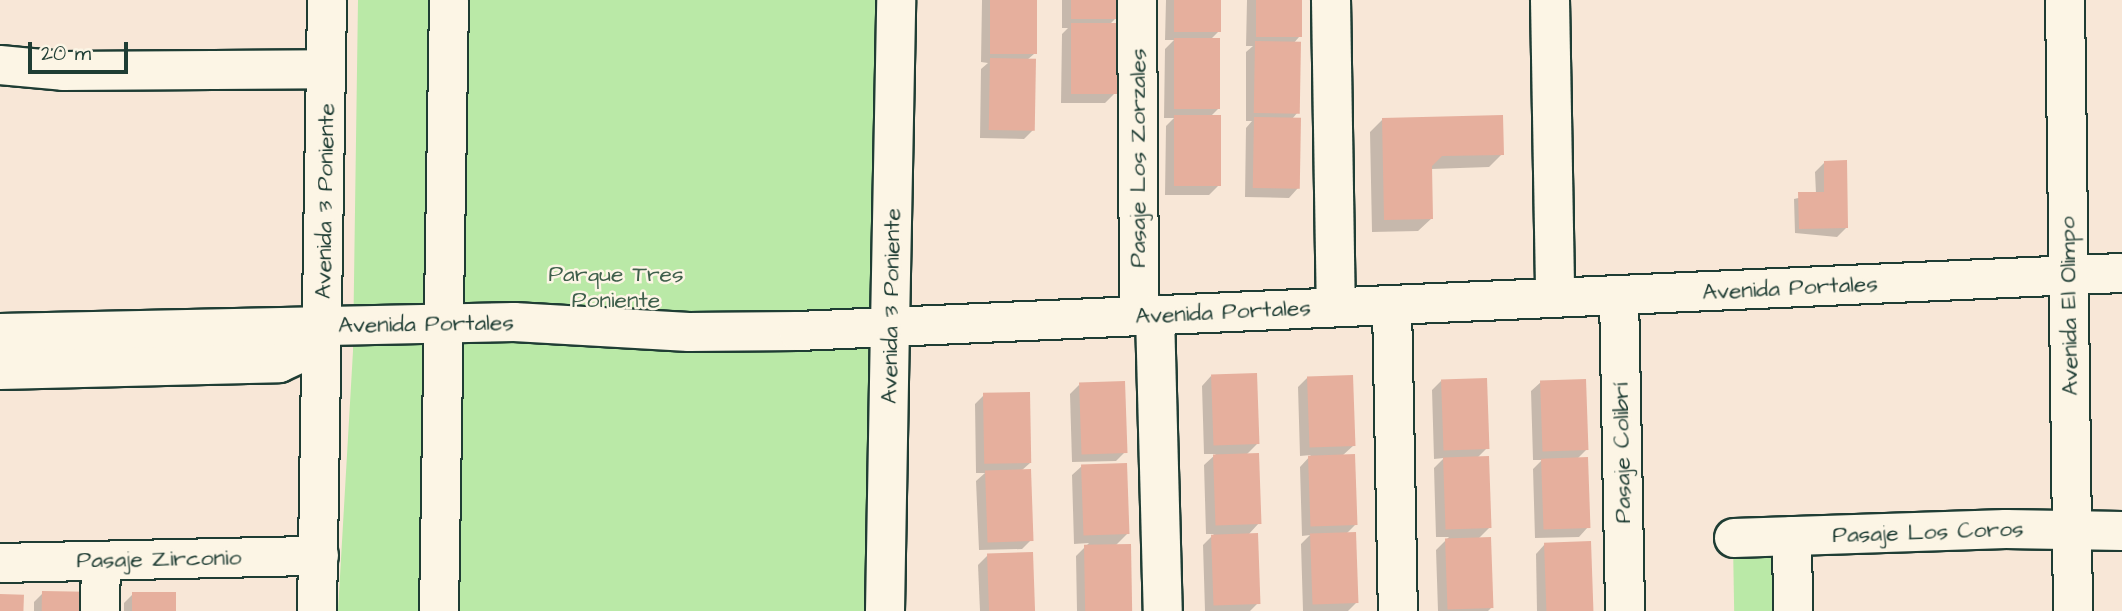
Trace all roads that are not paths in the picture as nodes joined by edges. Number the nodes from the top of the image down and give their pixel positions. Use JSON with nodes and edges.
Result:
{"nodes":[{"id":1,"x":327,"y":0,"type":"edge"},
{"id":2,"x":449,"y":0,"type":"edge"},
{"id":3,"x":896,"y":0,"type":"edge"},
{"id":4,"x":1137,"y":0,"type":"edge"},
{"id":5,"x":1331,"y":0,"type":"edge"},
{"id":6,"x":1550,"y":0,"type":"edge"},
{"id":7,"x":2065,"y":0,"type":"edge"},
{"id":8,"x":0,"y":65,"type":"edge"},
{"id":9,"x":327,"y":69,"type":"junction"},
{"id":10,"x":2122,"y":273,"type":"edge"},
{"id":11,"x":2069,"y":275,"type":"junction"},
{"id":12,"x":1619,"y":295,"type":"junction"},
{"id":13,"x":1555,"y":298,"type":"junction"},
{"id":14,"x":1391,"y":305,"type":"junction"},
{"id":15,"x":1336,"y":307,"type":"junction"},
{"id":16,"x":1147,"y":315,"type":"junction"},
{"id":17,"x":446,"y":324,"type":"junction"},
{"id":18,"x":324,"y":325,"type":"junction"},
{"id":19,"x":890,"y":326,"type":"junction"},
{"id":20,"x":0,"y":333,"type":"edge"},
{"id":21,"x":0,"y":370,"type":"edge"},
{"id":22,"x":2072,"y":530,"type":"junction"},
{"id":23,"x":2122,"y":531,"type":"edge"},
{"id":24,"x":1791,"y":536,"type":"junction"},
{"id":25,"x":1734,"y":538,"type":"dead end"},
{"id":26,"x":318,"y":556,"type":"junction"},
{"id":27,"x":101,"y":561,"type":"junction"},
{"id":28,"x":0,"y":563,"type":"edge"},
{"id":29,"x":100,"y":611,"type":"edge"},
{"id":30,"x":317,"y":611,"type":"edge"},
{"id":31,"x":439,"y":611,"type":"edge"},
{"id":32,"x":885,"y":611,"type":"edge"},
{"id":33,"x":1163,"y":611,"type":"edge"},
{"id":34,"x":1398,"y":611,"type":"edge"},
{"id":35,"x":1625,"y":611,"type":"edge"},
{"id":36,"x":1793,"y":611,"type":"edge"},
{"id":37,"x":2073,"y":611,"type":"edge"}],
"edges":[{"from":1,"to":9,"type":"main road","name":"Avenida 3 Poniente"},
{"from":2,"to":17,"type":"main road"},
{"from":3,"to":19,"type":"main road","name":"Avenida 3 Poniente"},
{"from":4,"to":16,"type":"main road","name":"Pasaje Los Zorzales"},
{"from":5,"to":15,"type":"main road"},
{"from":6,"to":13,"type":"main road"},
{"from":7,"to":11,"type":"main road","name":"Avenida El Olimpo"},
{"from":8,"to":9,"type":"main road"},
{"from":9,"to":18,"type":"main road","name":"Avenida 3 Poniente"},
{"from":10,"to":11,"type":"main road","name":"Avenida Portales"},
{"from":11,"to":12,"type":"main road","name":"Avenida Portales"},
{"from":11,"to":22,"type":"main road","name":"Avenida El Olimpo"},
{"from":12,"to":13,"type":"main road","name":"Avenida Portales"},
{"from":12,"to":35,"type":"main road","name":"Pasaje Colibrí"},
{"from":13,"to":14,"type":"main road","name":"Avenida Portales"},
{"from":14,"to":15,"type":"main road","name":"Avenida Portales"},
{"from":14,"to":34,"type":"main road"},
{"from":15,"to":16,"type":"main road","name":"Avenida Portales"},
{"from":16,"to":19,"type":"main road","name":"Avenida Portales"},
{"from":16,"to":33,"type":"main road","name":"Pasaje Los Zorzales"},
{"from":17,"to":18,"type":"main road","name":"Avenida Portales"},
{"from":17,"to":19,"type":"main road","name":"Avenida Portales"},
{"from":17,"to":31,"type":"main road"},
{"from":18,"to":20,"type":"main road","name":"Avenida Portales"},
{"from":18,"to":21,"type":"main road","name":"Avenida Portales"},
{"from":18,"to":26,"type":"main road","name":"Avenida 3 Poniente"},
{"from":19,"to":32,"type":"main road","name":"Avenida 3 Poniente"},
{"from":22,"to":23,"type":"main road","name":"Pasaje Los Coros"},
{"from":22,"to":24,"type":"main road","name":"Pasaje Los Coros"},
{"from":22,"to":37,"type":"main road","name":"Avenida El Olimpo"},
{"from":24,"to":25,"type":"main road","name":"Pasaje Los Coros"},
{"from":24,"to":36,"type":"main road"},
{"from":26,"to":27,"type":"main road","name":"Pasaje Zirconio"},
{"from":26,"to":30,"type":"main road","name":"Avenida 3 Poniente"},
{"from":27,"to":28,"type":"main road","name":"Pasaje Zirconio"},
{"from":27,"to":29,"type":"main road"}]}
